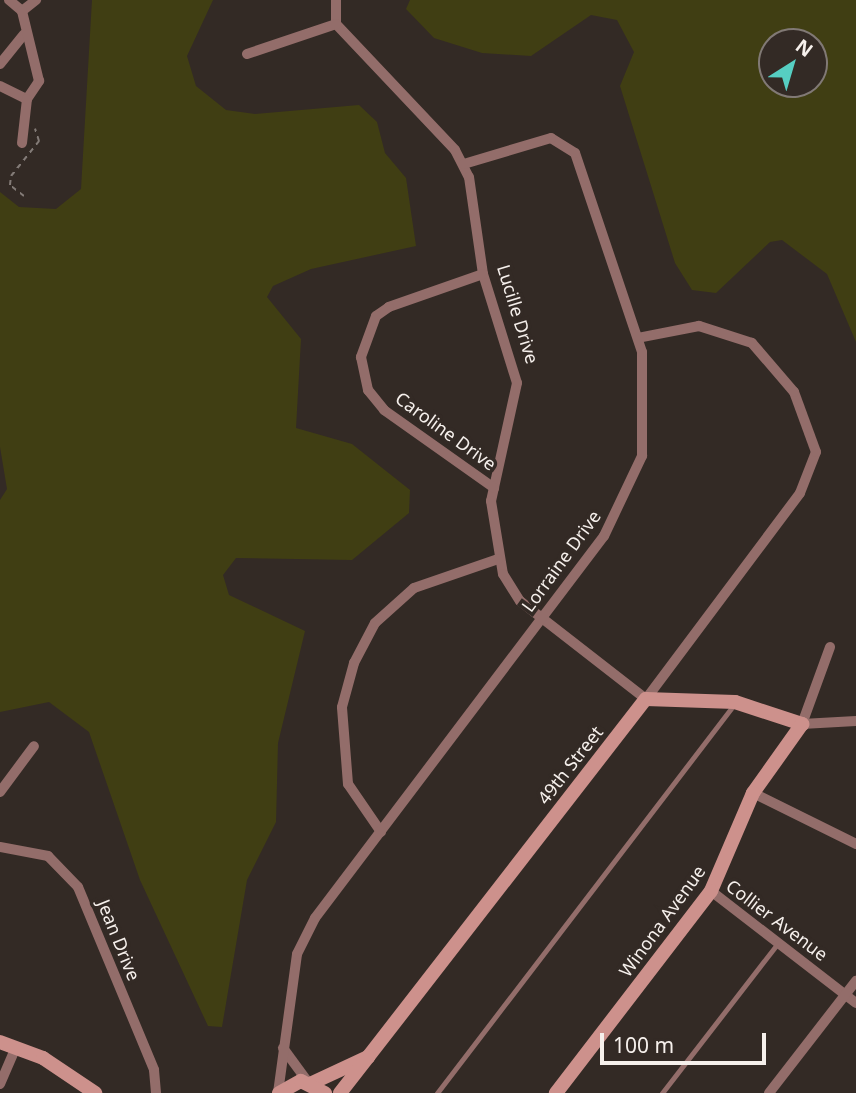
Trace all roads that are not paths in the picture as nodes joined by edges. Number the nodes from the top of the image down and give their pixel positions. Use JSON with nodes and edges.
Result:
{"nodes":[{"id":1,"x":9,"y":0,"type":"edge"},
{"id":2,"x":36,"y":0,"type":"edge"},
{"id":3,"x":336,"y":0,"type":"edge"},
{"id":4,"x":22,"y":11,"type":"junction"},
{"id":5,"x":336,"y":24,"type":"junction"},
{"id":6,"x":24,"y":34,"type":"junction"},
{"id":7,"x":247,"y":54,"type":"dead end"},
{"id":8,"x":0,"y":64,"type":"edge"},
{"id":9,"x":0,"y":86,"type":"edge"},
{"id":10,"x":27,"y":99,"type":"junction"},
{"id":11,"x":22,"y":143,"type":"dead end"},
{"id":12,"x":464,"y":164,"type":"junction"},
{"id":13,"x":483,"y":274,"type":"junction"},
{"id":14,"x":638,"y":338,"type":"junction"},
{"id":15,"x":494,"y":488,"type":"junction"},
{"id":16,"x":498,"y":559,"type":"junction"},
{"id":17,"x":541,"y":619,"type":"junction"},
{"id":18,"x":830,"y":647,"type":"dead end"},
{"id":19,"x":646,"y":699,"type":"junction"},
{"id":20,"x":736,"y":702,"type":"junction"},
{"id":21,"x":856,"y":721,"type":"edge"},
{"id":22,"x":802,"y":724,"type":"junction"},
{"id":23,"x":34,"y":746,"type":"dead end"},
{"id":24,"x":0,"y":792,"type":"edge"},
{"id":25,"x":753,"y":793,"type":"junction"},
{"id":26,"x":381,"y":832,"type":"junction"},
{"id":27,"x":856,"y":844,"type":"edge"},
{"id":28,"x":0,"y":847,"type":"edge"},
{"id":29,"x":711,"y":891,"type":"junction"},
{"id":30,"x":778,"y":943,"type":"junction"},
{"id":31,"x":856,"y":982,"type":"edge"},
{"id":32,"x":845,"y":995,"type":"junction"},
{"id":33,"x":856,"y":1003,"type":"edge"},
{"id":34,"x":0,"y":1042,"type":"edge"},
{"id":35,"x":16,"y":1047,"type":"junction"},
{"id":36,"x":283,"y":1048,"type":"junction"},
{"id":37,"x":368,"y":1057,"type":"junction"},
{"id":38,"x":360,"y":1076,"type":"junction"},
{"id":39,"x":310,"y":1082,"type":"junction"},
{"id":40,"x":0,"y":1084,"type":"edge"},
{"id":41,"x":95,"y":1093,"type":"edge"},
{"id":42,"x":156,"y":1093,"type":"edge"},
{"id":43,"x":279,"y":1093,"type":"edge"},
{"id":44,"x":325,"y":1093,"type":"edge"},
{"id":45,"x":340,"y":1093,"type":"edge"},
{"id":46,"x":353,"y":1093,"type":"edge"},
{"id":47,"x":437,"y":1093,"type":"edge"},
{"id":48,"x":556,"y":1093,"type":"edge"},
{"id":49,"x":662,"y":1093,"type":"edge"},
{"id":50,"x":769,"y":1093,"type":"edge"}],
"edges":[{"from":1,"to":4,"type":"street"},
{"from":2,"to":4,"type":"street"},
{"from":3,"to":5,"type":"street"},
{"from":4,"to":6,"type":"street"},
{"from":5,"to":7,"type":"street"},
{"from":5,"to":12,"type":"street"},
{"from":6,"to":8,"type":"street"},
{"from":6,"to":10,"type":"street"},
{"from":9,"to":10,"type":"street"},
{"from":10,"to":11,"type":"street"},
{"from":12,"to":13,"type":"street","name":"Lucille Drive"},
{"from":12,"to":14,"type":"street","name":"Lorraine Drive"},
{"from":13,"to":15,"type":"street","name":"Lucille Drive"},
{"from":13,"to":15,"type":"street","name":"Caroline Drive"},
{"from":14,"to":17,"type":"street","name":"Lorraine Drive"},
{"from":14,"to":19,"type":"street","name":"49th Street"},
{"from":15,"to":16,"type":"street","name":"Lucille Drive"},
{"from":16,"to":17,"type":"street","name":"Lucille Drive"},
{"from":16,"to":26,"type":"street"},
{"from":17,"to":19,"type":"street","name":"Lucille Drive"},
{"from":17,"to":26,"type":"street","name":"Lorraine Drive"},
{"from":18,"to":22,"type":"street","name":"Winona Avenue"},
{"from":19,"to":20,"type":"street"},
{"from":19,"to":37,"type":"street","name":"49th Street"},
{"from":20,"to":22,"type":"street"},
{"from":20,"to":47,"type":"lane"},
{"from":21,"to":22,"type":"street"},
{"from":22,"to":25,"type":"street","name":"Winona Avenue"},
{"from":23,"to":24,"type":"street"},
{"from":25,"to":27,"type":"street"},
{"from":25,"to":29,"type":"street","name":"Winona Avenue"},
{"from":26,"to":36,"type":"street","name":"Lorraine Drive"},
{"from":28,"to":42,"type":"street","name":"Jean Drive"},
{"from":29,"to":30,"type":"street","name":"Collier Avenue"},
{"from":29,"to":48,"type":"street","name":"Winona Avenue"},
{"from":30,"to":32,"type":"street","name":"Collier Avenue"},
{"from":30,"to":49,"type":"lane"},
{"from":31,"to":32,"type":"street"},
{"from":32,"to":33,"type":"street","name":"Collier Avenue"},
{"from":32,"to":50,"type":"street"},
{"from":34,"to":35,"type":"street"},
{"from":35,"to":40,"type":"street"},
{"from":35,"to":41,"type":"street"},
{"from":36,"to":39,"type":"street"},
{"from":36,"to":43,"type":"street","name":"Lorraine Drive"},
{"from":37,"to":38,"type":"street","name":"49th Street"},
{"from":37,"to":39,"type":"street","name":"49th Street"},
{"from":38,"to":45,"type":"street","name":"49th Street"},
{"from":38,"to":46,"type":"street"},
{"from":39,"to":43,"type":"street","name":"49th Street"},
{"from":39,"to":44,"type":"street"}]}
